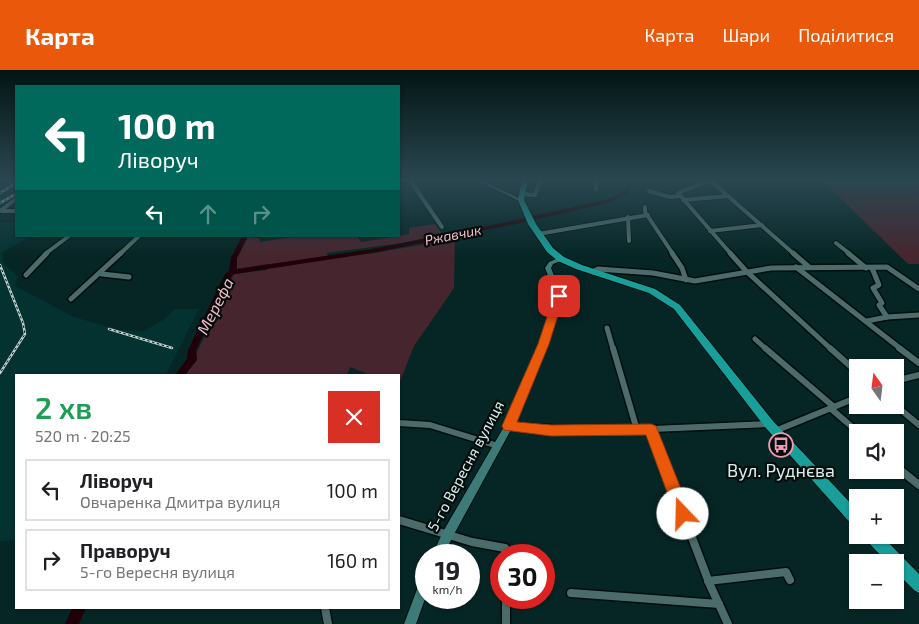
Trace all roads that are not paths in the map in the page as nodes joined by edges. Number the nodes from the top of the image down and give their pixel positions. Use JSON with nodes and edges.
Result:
{"nodes":[{"id":1,"x":428,"y":206,"type":"edge"},
{"id":2,"x":524,"y":206,"type":"edge"},
{"id":3,"x":688,"y":206,"type":"edge"},
{"id":4,"x":737,"y":206,"type":"edge"},
{"id":5,"x":645,"y":207,"type":"dead end"},
{"id":6,"x":0,"y":211,"type":"edge"},
{"id":7,"x":15,"y":211,"type":"edge"},
{"id":8,"x":648,"y":215,"type":"junction"},
{"id":9,"x":628,"y":217,"type":"junction"},
{"id":10,"x":762,"y":225,"type":"junction"},
{"id":11,"x":442,"y":227,"type":"dead end"},
{"id":12,"x":710,"y":231,"type":"junction"},
{"id":13,"x":538,"y":234,"type":"junction"},
{"id":14,"x":67,"y":237,"type":"edge"},
{"id":15,"x":138,"y":237,"type":"edge"},
{"id":16,"x":630,"y":241,"type":"dead end"},
{"id":17,"x":836,"y":243,"type":"dead end"},
{"id":18,"x":562,"y":259,"type":"junction"},
{"id":19,"x":796,"y":267,"type":"junction"},
{"id":20,"x":809,"y":267,"type":"junction"},
{"id":21,"x":866,"y":268,"type":"junction"},
{"id":22,"x":872,"y":268,"type":"junction"},
{"id":23,"x":746,"y":271,"type":"junction"},
{"id":24,"x":593,"y":272,"type":"junction"},
{"id":25,"x":102,"y":274,"type":"junction"},
{"id":26,"x":26,"y":275,"type":"dead end"},
{"id":27,"x":129,"y":277,"type":"dead end"},
{"id":28,"x":686,"y":280,"type":"junction"},
{"id":29,"x":919,"y":289,"type":"edge"},
{"id":30,"x":71,"y":299,"type":"dead end"},
{"id":31,"x":919,"y":315,"type":"edge"},
{"id":32,"x":887,"y":316,"type":"junction"},
{"id":33,"x":867,"y":321,"type":"junction"},
{"id":34,"x":607,"y":328,"type":"dead end"},
{"id":35,"x":755,"y":339,"type":"dead end"},
{"id":36,"x":919,"y":363,"type":"edge"},
{"id":37,"x":849,"y":365,"type":"edge"},
{"id":38,"x":919,"y":374,"type":"edge"},
{"id":39,"x":904,"y":377,"type":"edge"},
{"id":40,"x":849,"y":401,"type":"edge"},
{"id":41,"x":832,"y":408,"type":"junction"},
{"id":42,"x":904,"y":412,"type":"edge"},
{"id":43,"x":400,"y":423,"type":"edge"},
{"id":44,"x":849,"y":424,"type":"edge"},
{"id":45,"x":919,"y":425,"type":"edge"},
{"id":46,"x":509,"y":426,"type":"junction"},
{"id":47,"x":772,"y":427,"type":"junction"},
{"id":48,"x":637,"y":430,"type":"junction"},
{"id":49,"x":651,"y":430,"type":"junction"},
{"id":50,"x":498,"y":446,"type":"junction"},
{"id":51,"x":904,"y":472,"type":"edge"},
{"id":52,"x":919,"y":485,"type":"edge"},
{"id":53,"x":849,"y":511,"type":"edge"},
{"id":54,"x":400,"y":520,"type":"edge"},
{"id":55,"x":448,"y":534,"type":"junction"},
{"id":56,"x":443,"y":544,"type":"edge"},
{"id":57,"x":880,"y":544,"type":"edge"},
{"id":58,"x":490,"y":547,"type":"edge"},
{"id":59,"x":708,"y":580,"type":"junction"},
{"id":60,"x":790,"y":580,"type":"dead end"},
{"id":61,"x":919,"y":585,"type":"edge"},
{"id":62,"x":571,"y":593,"type":"dead end"},
{"id":63,"x":719,"y":604,"type":"junction"},
{"id":64,"x":325,"y":609,"type":"edge"},
{"id":65,"x":415,"y":609,"type":"edge"},
{"id":66,"x":506,"y":609,"type":"edge"},
{"id":67,"x":328,"y":624,"type":"edge"},
{"id":68,"x":410,"y":624,"type":"edge"},
{"id":69,"x":506,"y":624,"type":"edge"},
{"id":70,"x":728,"y":624,"type":"edge"}],
"edges":[{"from":1,"to":11,"type":"street"},
{"from":2,"to":13,"type":"highway"},
{"from":3,"to":12,"type":"street"},
{"from":4,"to":10,"type":"street"},
{"from":5,"to":8,"type":"street"},
{"from":6,"to":7,"type":"street"},
{"from":8,"to":9,"type":"street"},
{"from":8,"to":28,"type":"street"},
{"from":9,"to":13,"type":"street"},
{"from":9,"to":16,"type":"street"},
{"from":10,"to":12,"type":"street"},
{"from":10,"to":20,"type":"street"},
{"from":12,"to":23,"type":"street"},
{"from":13,"to":18,"type":"highway"},
{"from":14,"to":26,"type":"street"},
{"from":15,"to":25,"type":"street"},
{"from":17,"to":21,"type":"street"},
{"from":18,"to":24,"type":"highway"},
{"from":18,"to":46,"type":"street","name":"5-го Вересня вулиця"},
{"from":19,"to":20,"type":"street"},
{"from":19,"to":23,"type":"street"},
{"from":19,"to":33,"type":"street"},
{"from":20,"to":21,"type":"street"},
{"from":21,"to":22,"type":"street"},
{"from":22,"to":29,"type":"street"},
{"from":22,"to":32,"type":"street"},
{"from":23,"to":28,"type":"street"},
{"from":23,"to":37,"type":"street"},
{"from":24,"to":28,"type":"street"},
{"from":24,"to":47,"type":"highway"},
{"from":25,"to":27,"type":"street"},
{"from":25,"to":30,"type":"street"},
{"from":31,"to":32,"type":"street"},
{"from":32,"to":33,"type":"street"},
{"from":33,"to":36,"type":"street"},
{"from":34,"to":48,"type":"street"},
{"from":35,"to":41,"type":"street"},
{"from":38,"to":39,"type":"street"},
{"from":40,"to":41,"type":"street"},
{"from":41,"to":44,"type":"street"},
{"from":41,"to":47,"type":"street"},
{"from":42,"to":45,"type":"street"},
{"from":43,"to":50,"type":"street"},
{"from":46,"to":48,"type":"street"},
{"from":46,"to":50,"type":"street","name":"5-го Вересня вулиця"},
{"from":47,"to":49,"type":"street"},
{"from":47,"to":53,"type":"highway"},
{"from":48,"to":49,"type":"street"},
{"from":49,"to":59,"type":"street"},
{"from":50,"to":55,"type":"street","name":"5-го Вересня вулиця"},
{"from":51,"to":52,"type":"street"},
{"from":54,"to":55,"type":"street"},
{"from":55,"to":56,"type":"street","name":"5-го Вересня вулиця"},
{"from":55,"to":58,"type":"street"},
{"from":57,"to":61,"type":"highway"},
{"from":59,"to":60,"type":"street"},
{"from":59,"to":63,"type":"street"},
{"from":62,"to":63,"type":"street"},
{"from":63,"to":70,"type":"street"},
{"from":64,"to":67,"type":"street"},
{"from":65,"to":68,"type":"street"},
{"from":66,"to":69,"type":"street"}]}
